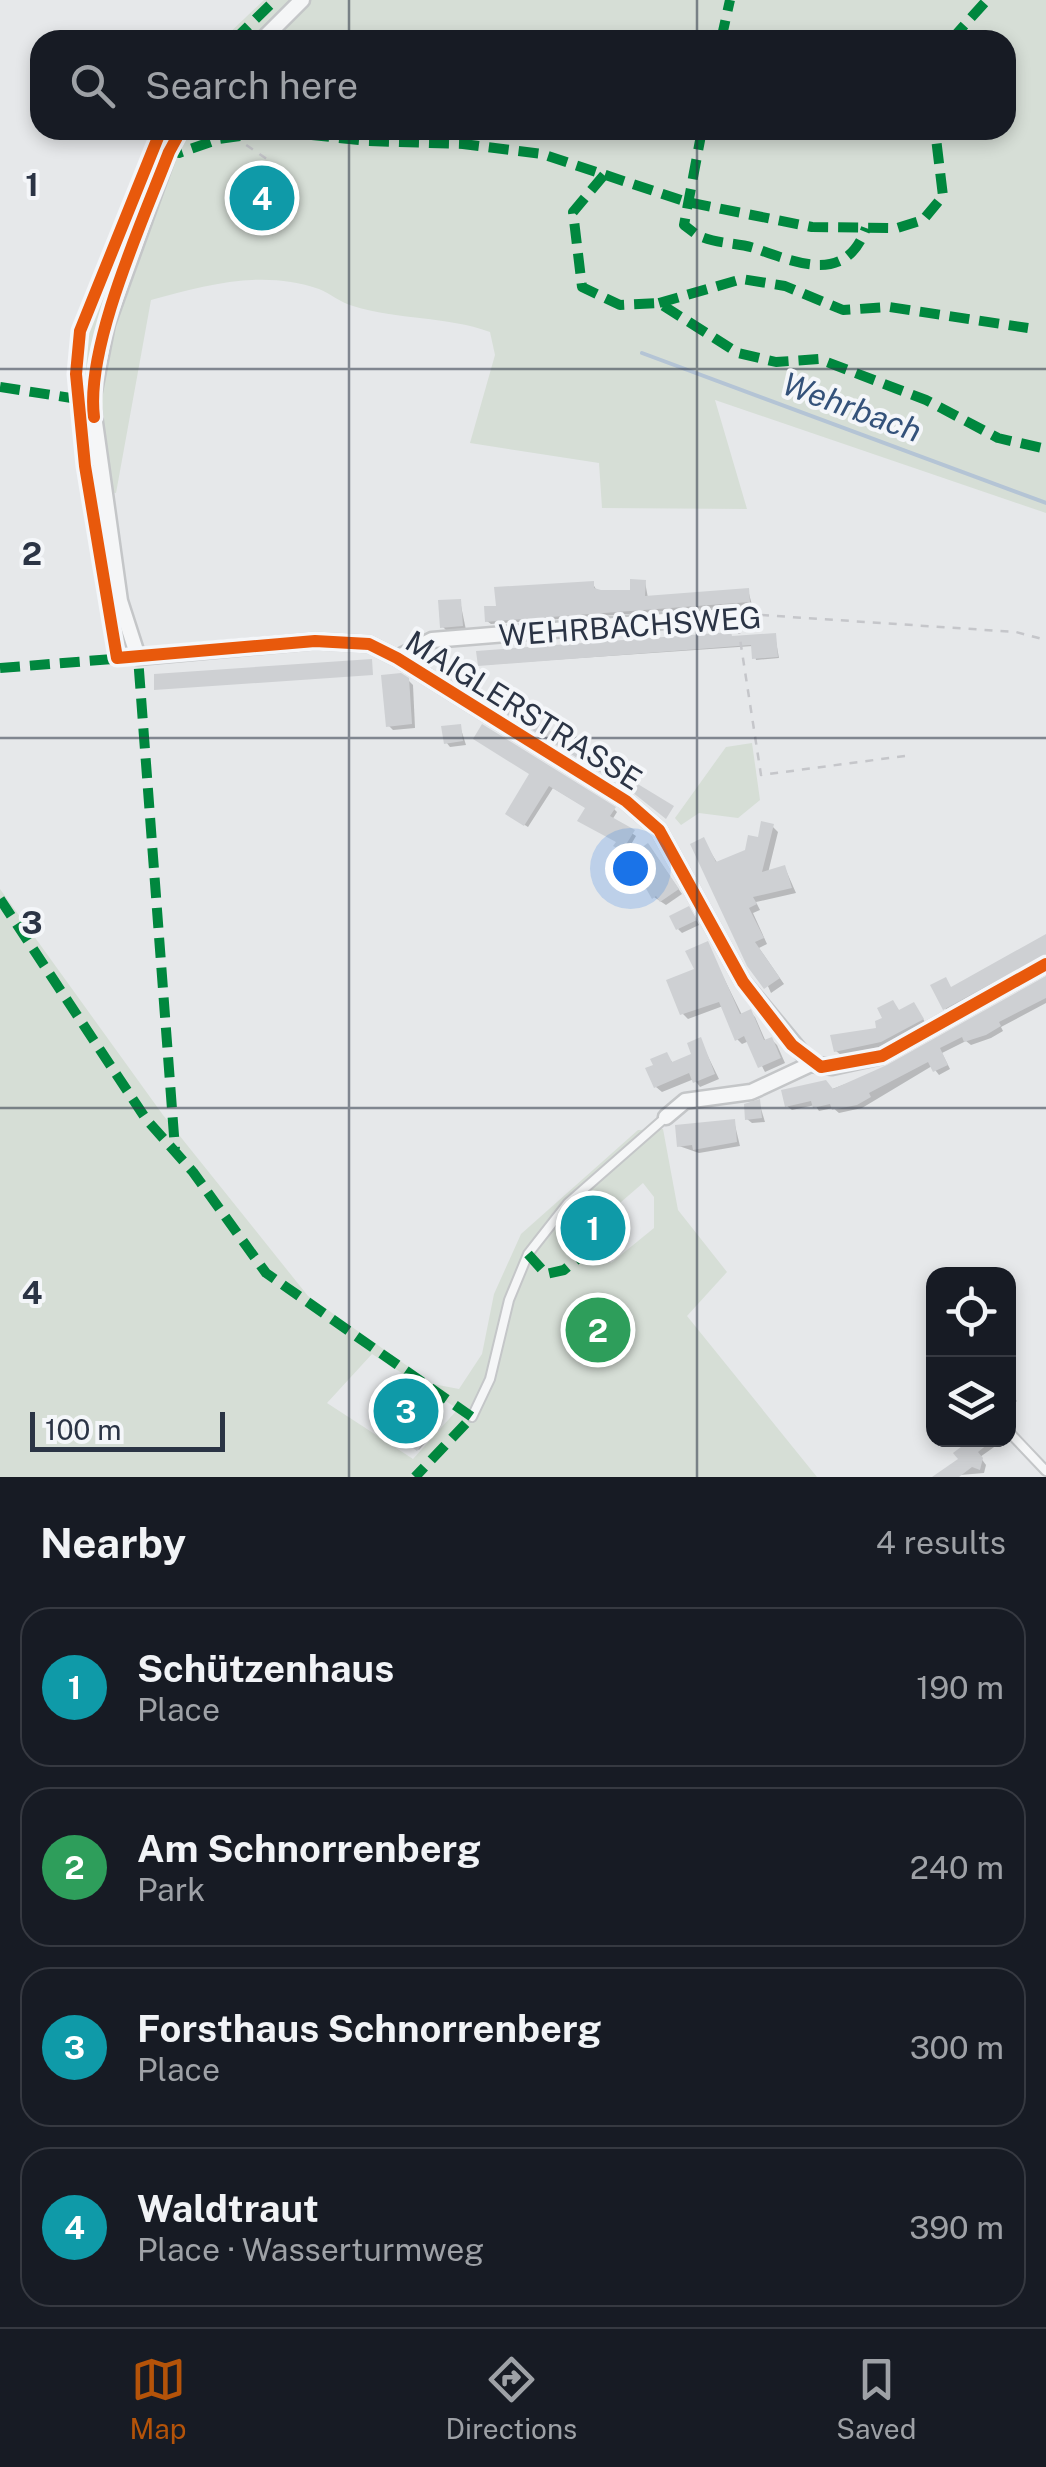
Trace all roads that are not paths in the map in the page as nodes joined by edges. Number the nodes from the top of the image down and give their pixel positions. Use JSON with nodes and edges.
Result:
{"nodes":[{"id":1,"x":302,"y":0,"type":"edge"},
{"id":2,"x":272,"y":30,"type":"edge"},
{"id":3,"x":175,"y":140,"type":"edge"},
{"id":4,"x":743,"y":614,"type":"road end"},
{"id":5,"x":397,"y":658,"type":"junction"},
{"id":6,"x":1046,"y":964,"type":"edge"},
{"id":7,"x":811,"y":1064,"type":"junction"},
{"id":8,"x":666,"y":1117,"type":"joint"},
{"id":9,"x":472,"y":1416,"type":"dead end"},
{"id":10,"x":1016,"y":1439,"type":"edge"},
{"id":11,"x":1045,"y":1470,"type":"edge"}],
"edges":[{"from":1,"to":2,"type":"street"},
{"from":3,"to":5,"type":"street","name":"MAIGLERSTRASSE"},
{"from":4,"to":5,"type":"street","name":"WEHRBACHSWEG"},
{"from":5,"to":7,"type":"street","name":"MAIGLERSTRASSE"},
{"from":6,"to":7,"type":"street"},
{"from":7,"to":8,"type":"street"},
{"from":8,"to":9,"type":"lane"},
{"from":10,"to":11,"type":"lane"}]}
